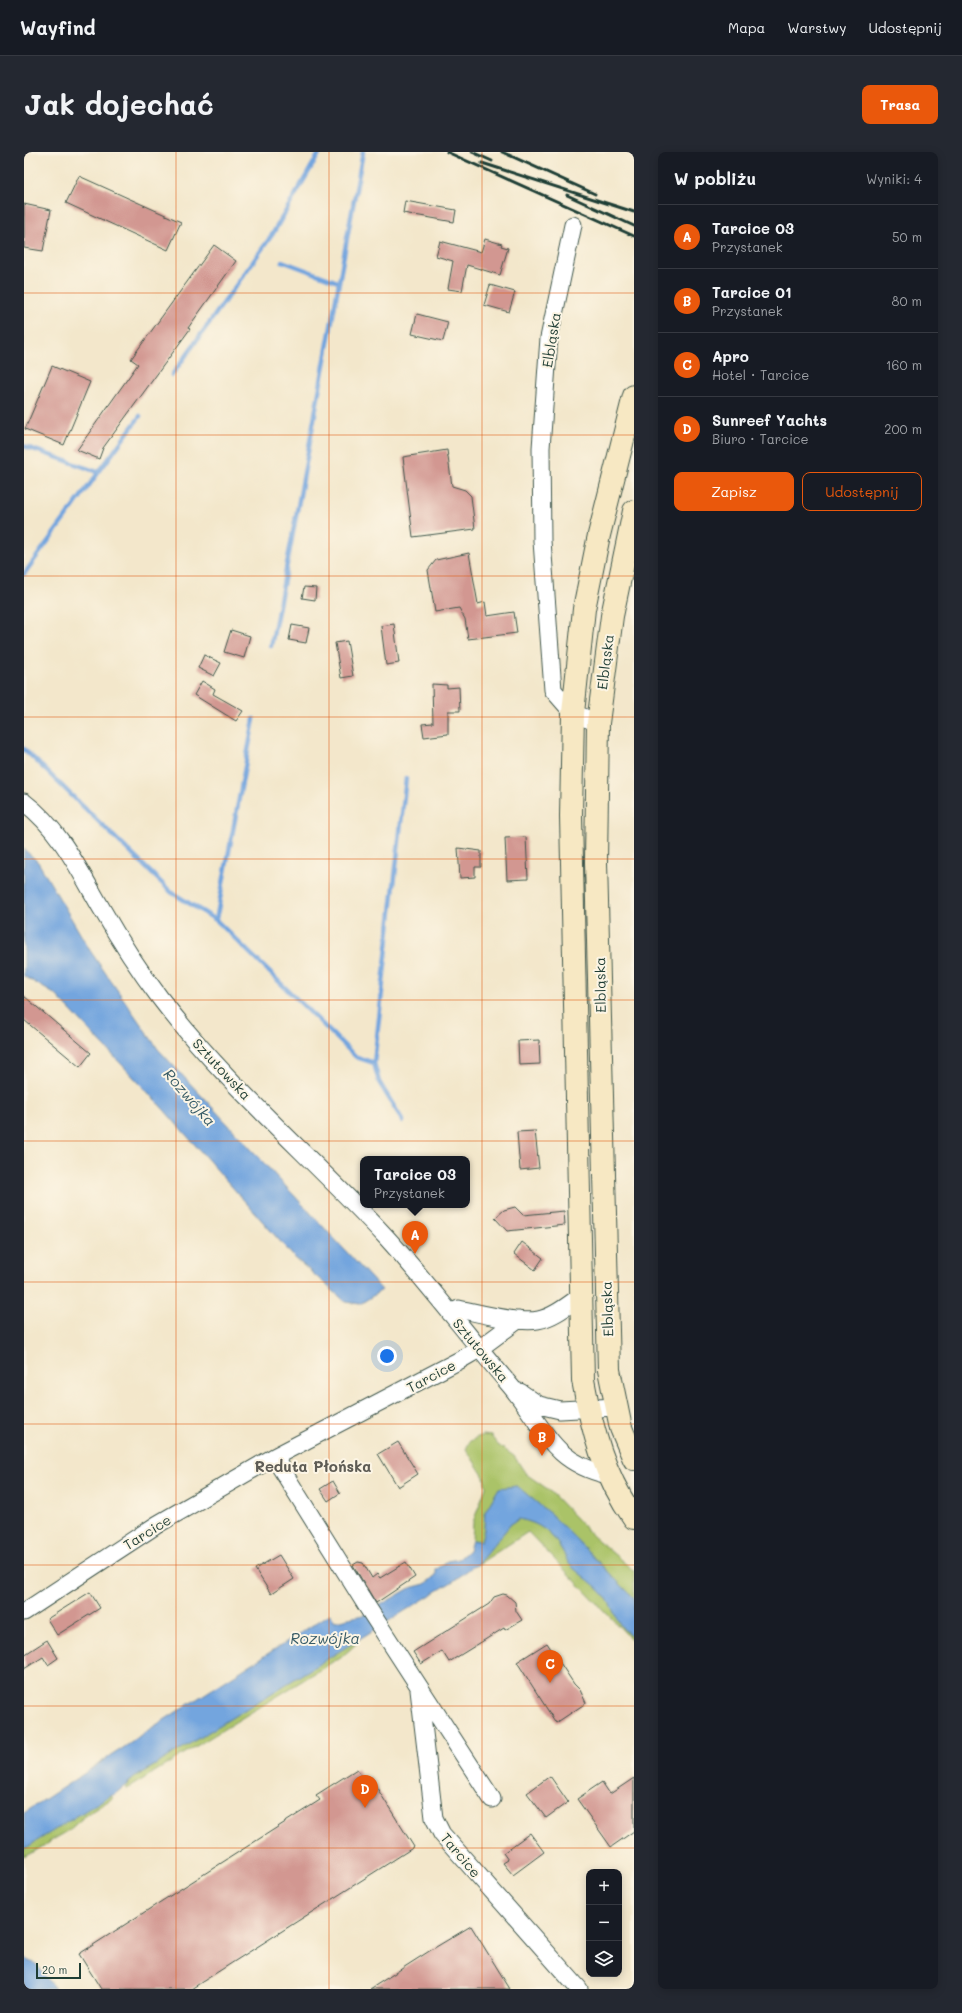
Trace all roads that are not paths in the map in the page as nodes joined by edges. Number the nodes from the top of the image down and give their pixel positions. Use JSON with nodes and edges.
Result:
{"nodes":[{"id":1,"x":573,"y":226,"type":"dead end"},
{"id":2,"x":634,"y":397,"type":"edge"},
{"id":3,"x":634,"y":511,"type":"edge"},
{"id":4,"x":573,"y":713,"type":"junction"},
{"id":5,"x":598,"y":722,"type":"junction"},
{"id":6,"x":24,"y":802,"type":"edge"},
{"id":7,"x":581,"y":1296,"type":"junction"},
{"id":8,"x":450,"y":1313,"type":"junction"},
{"id":9,"x":518,"y":1320,"type":"junction"},
{"id":10,"x":480,"y":1349,"type":"junction"},
{"id":11,"x":512,"y":1386,"type":"junction"},
{"id":12,"x":616,"y":1407,"type":"junction"},
{"id":13,"x":588,"y":1409,"type":"junction"},
{"id":14,"x":274,"y":1457,"type":"junction"},
{"id":15,"x":634,"y":1459,"type":"edge"},
{"id":16,"x":608,"y":1475,"type":"junction"},
{"id":17,"x":634,"y":1518,"type":"edge"},
{"id":18,"x":24,"y":1612,"type":"edge"},
{"id":19,"x":419,"y":1686,"type":"junction"},
{"id":20,"x":492,"y":1799,"type":"dead end"},
{"id":21,"x":579,"y":1989,"type":"edge"}],
"edges":[{"from":1,"to":4,"type":"street","name":"Elbląska"},
{"from":2,"to":4,"type":"main road","name":"Elbląska"},
{"from":3,"to":5,"type":"main road","name":"Elbląska"},
{"from":4,"to":5,"type":"street"},
{"from":4,"to":7,"type":"main road","name":"Elbląska"},
{"from":5,"to":12,"type":"main road","name":"Elbląska"},
{"from":6,"to":8,"type":"street","name":"Sztutowska"},
{"from":7,"to":9,"type":"street","name":"Sztutowska"},
{"from":7,"to":13,"type":"main road","name":"Elbląska"},
{"from":8,"to":9,"type":"street","name":"Sztutowska"},
{"from":8,"to":10,"type":"street","name":"Sztutowska"},
{"from":9,"to":10,"type":"street","name":"Tarcice"},
{"from":10,"to":11,"type":"street","name":"Sztutowska"},
{"from":10,"to":14,"type":"street","name":"Tarcice"},
{"from":11,"to":13,"type":"street","name":"Sztutowska"},
{"from":11,"to":16,"type":"street","name":"Sztutowska"},
{"from":12,"to":13,"type":"street","name":"Sztutowska"},
{"from":12,"to":15,"type":"main road","name":"Elbląska"},
{"from":13,"to":16,"type":"main road","name":"Elbląska"},
{"from":14,"to":18,"type":"street","name":"Tarcice"},
{"from":14,"to":19,"type":"street","name":"Tarcice"},
{"from":16,"to":17,"type":"main road","name":"Elbląska"},
{"from":19,"to":20,"type":"street","name":"Tarcice"},
{"from":19,"to":21,"type":"street","name":"Tarcice"}]}
